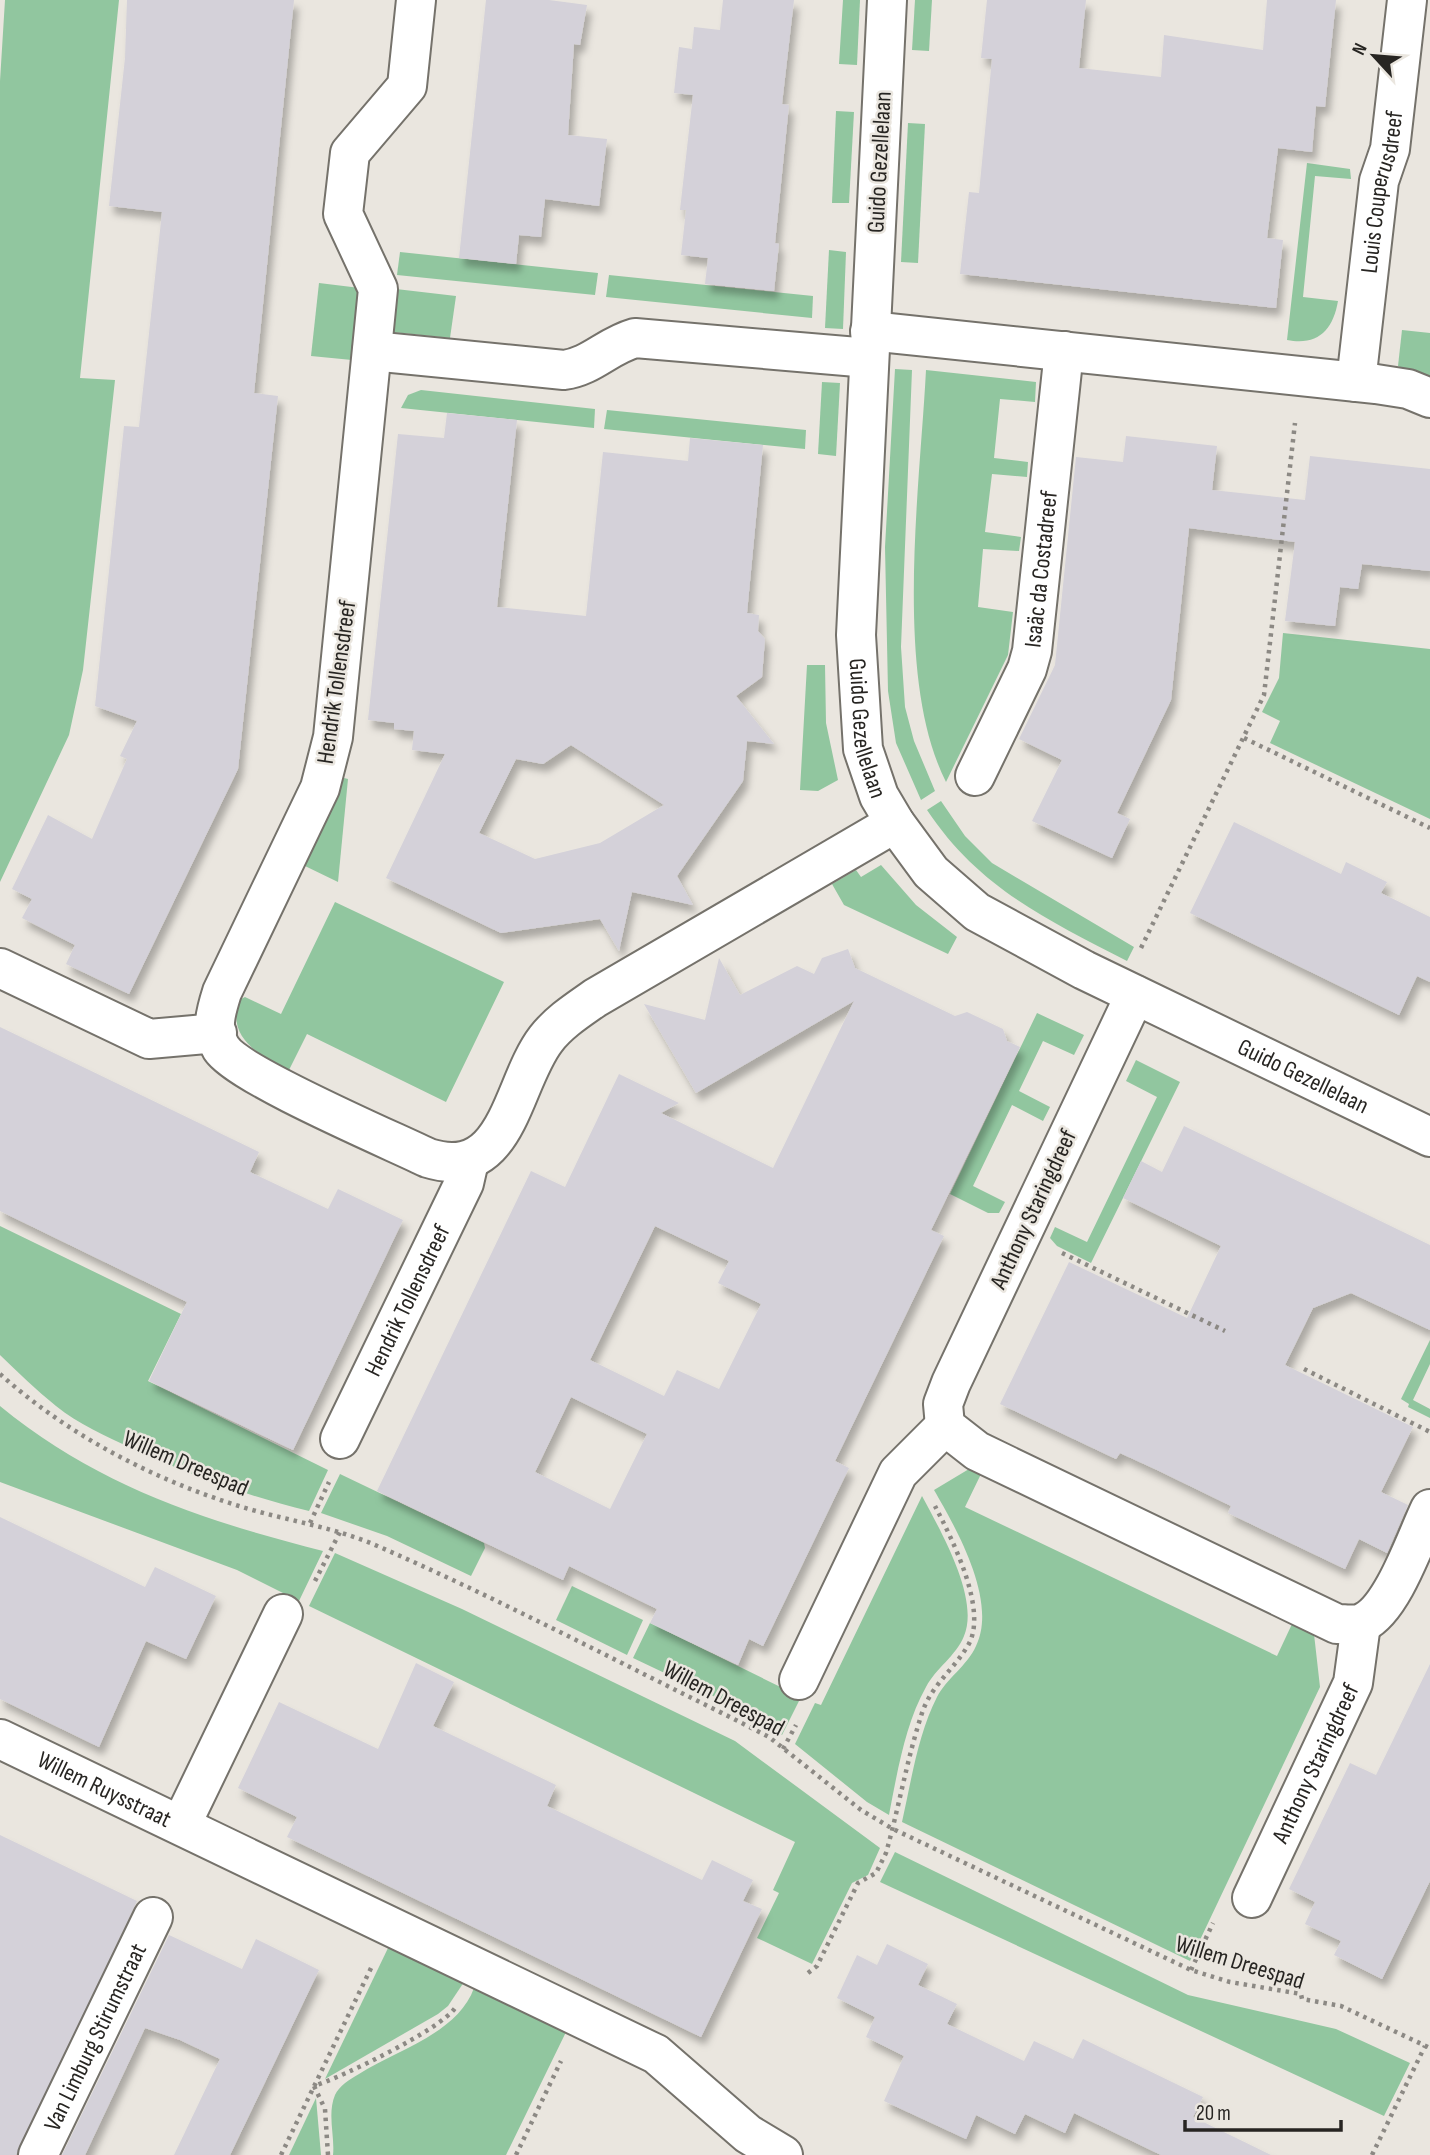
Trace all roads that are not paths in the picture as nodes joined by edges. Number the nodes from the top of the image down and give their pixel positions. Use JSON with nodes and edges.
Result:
{"nodes":[{"id":1,"x":416,"y":0,"type":"edge"},
{"id":2,"x":887,"y":0,"type":"edge"},
{"id":3,"x":1407,"y":0,"type":"edge"},
{"id":4,"x":869,"y":345,"type":"junction"},
{"id":5,"x":372,"y":351,"type":"junction"},
{"id":6,"x":1064,"y":351,"type":"junction"},
{"id":7,"x":1356,"y":382,"type":"junction"},
{"id":8,"x":1430,"y":398,"type":"edge"},
{"id":9,"x":975,"y":776,"type":"dead end"},
{"id":10,"x":894,"y":823,"type":"junction"},
{"id":11,"x":0,"y":968,"type":"edge"},
{"id":12,"x":1128,"y":992,"type":"junction"},
{"id":13,"x":217,"y":1032,"type":"junction"},
{"id":14,"x":1430,"y":1137,"type":"edge"},
{"id":15,"x":470,"y":1161,"type":"junction"},
{"id":16,"x":340,"y":1439,"type":"dead end"},
{"id":17,"x":932,"y":1439,"type":"junction"},
{"id":18,"x":1430,"y":1509,"type":"edge"},
{"id":19,"x":283,"y":1614,"type":"dead end"},
{"id":20,"x":1361,"y":1624,"type":"junction"},
{"id":21,"x":799,"y":1680,"type":"dead end"},
{"id":22,"x":0,"y":1739,"type":"edge"},
{"id":23,"x":195,"y":1832,"type":"junction"},
{"id":24,"x":1252,"y":1898,"type":"dead end"},
{"id":25,"x":153,"y":1917,"type":"dead end"},
{"id":26,"x":779,"y":2153,"type":"edge"},
{"id":27,"x":38,"y":2155,"type":"edge"}],
"edges":[{"from":1,"to":5,"type":"street","name":"Hendrik Tollensdreef"},
{"from":2,"to":4,"type":"street","name":"Guido Gezellelaan"},
{"from":3,"to":7,"type":"street","name":"Louis Couperusdreef"},
{"from":4,"to":5,"type":"street"},
{"from":4,"to":6,"type":"street"},
{"from":4,"to":10,"type":"street","name":"Guido Gezellelaan"},
{"from":5,"to":13,"type":"street","name":"Hendrik Tollensdreef"},
{"from":6,"to":7,"type":"street"},
{"from":6,"to":9,"type":"street","name":"Isaäc da Costadreef"},
{"from":7,"to":8,"type":"street"},
{"from":10,"to":12,"type":"street","name":"Guido Gezellelaan"},
{"from":10,"to":15,"type":"street","name":"Hendrik Tollensdreef"},
{"from":11,"to":13,"type":"street"},
{"from":12,"to":14,"type":"street","name":"Guido Gezellelaan"},
{"from":12,"to":17,"type":"street","name":"Anthony Staringdreef"},
{"from":13,"to":15,"type":"street"},
{"from":15,"to":16,"type":"street","name":"Hendrik Tollensdreef"},
{"from":17,"to":20,"type":"street"},
{"from":17,"to":21,"type":"street"},
{"from":18,"to":20,"type":"street"},
{"from":19,"to":23,"type":"street"},
{"from":20,"to":24,"type":"street","name":"Anthony Staringdreef"},
{"from":22,"to":23,"type":"street","name":"Willem Ruysstraat"},
{"from":23,"to":26,"type":"street"},
{"from":25,"to":27,"type":"street","name":"Van Limburg Stirumstraat"}]}
